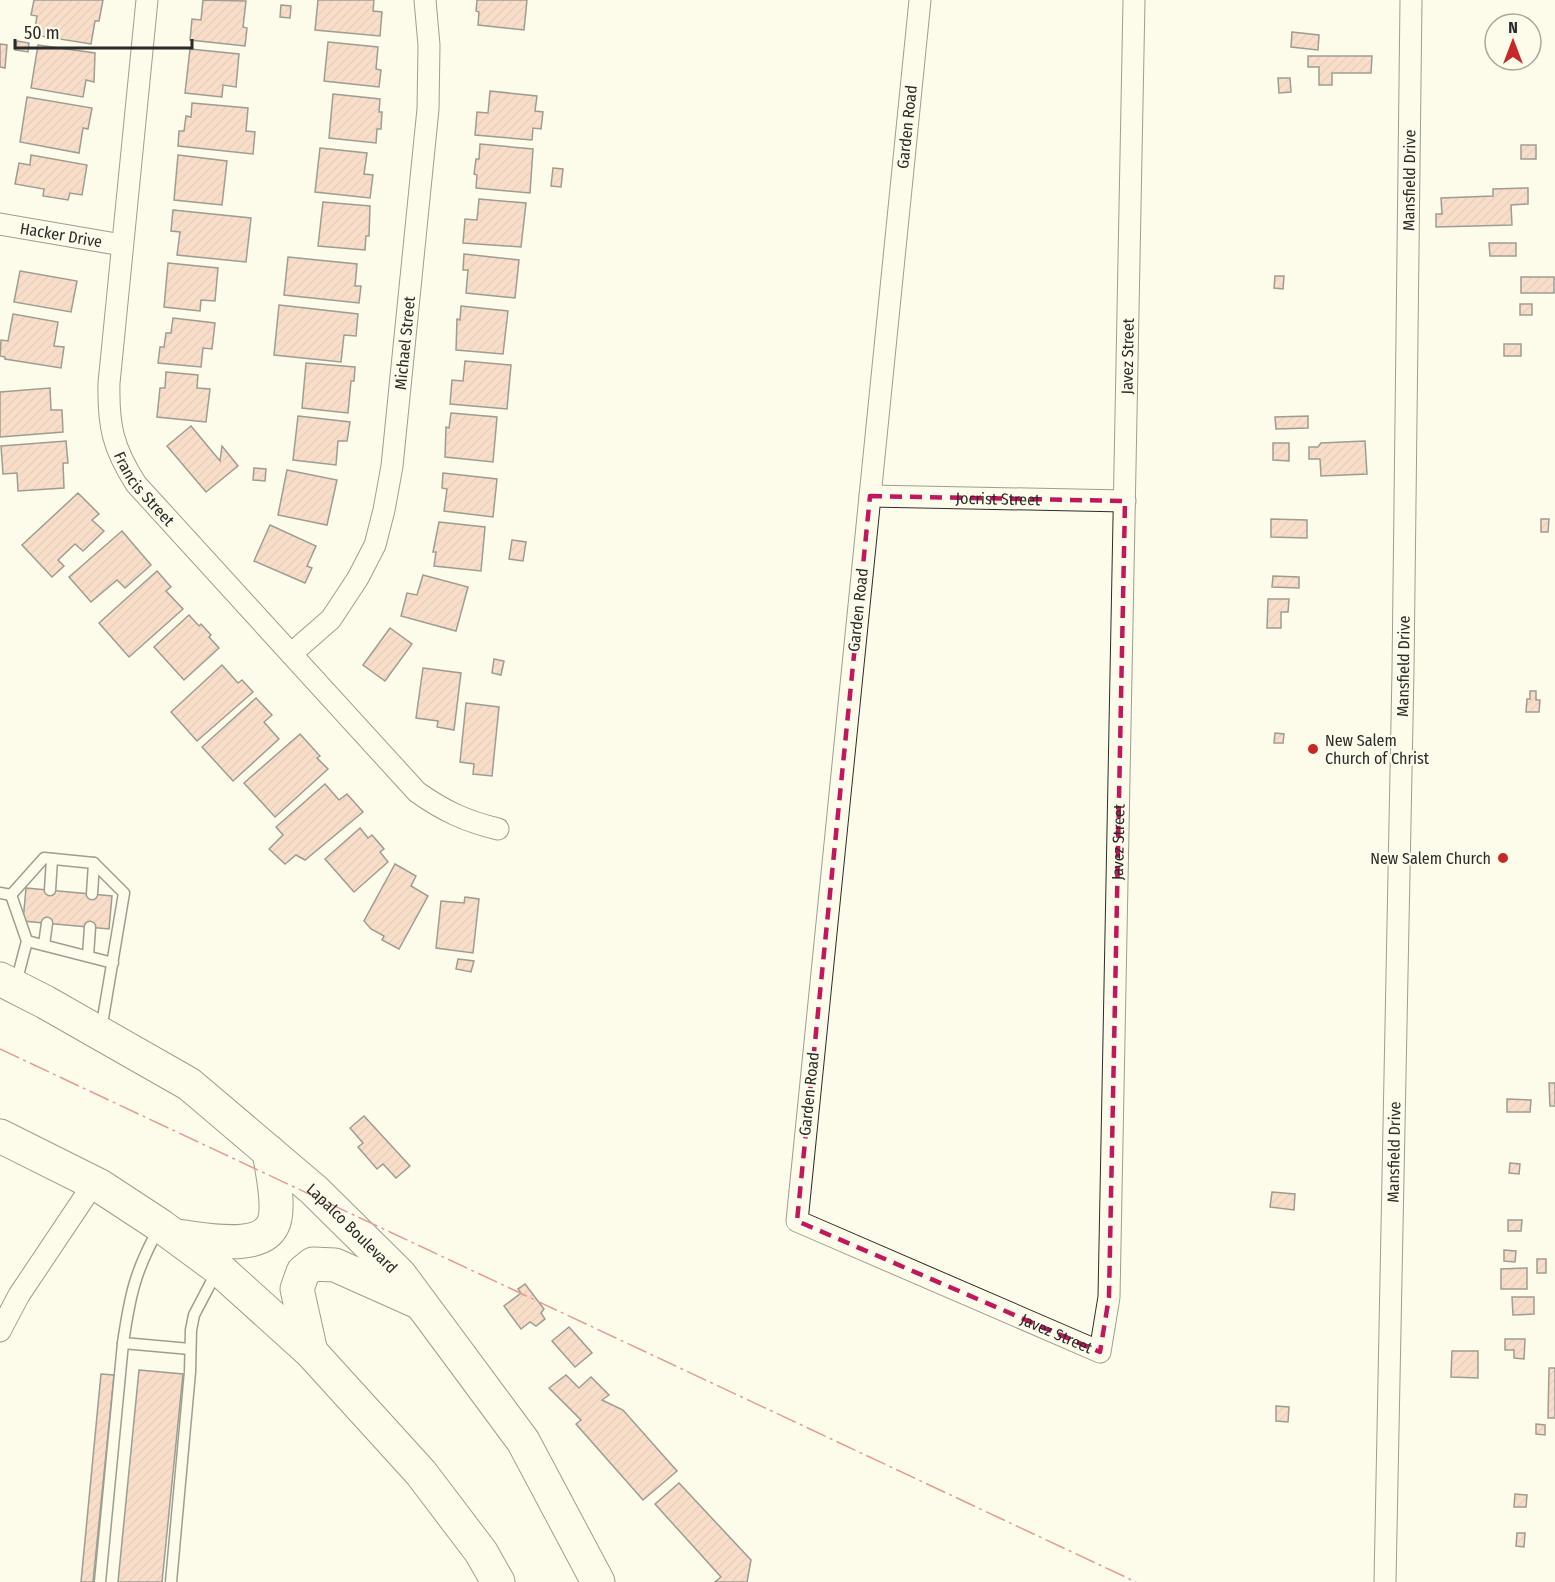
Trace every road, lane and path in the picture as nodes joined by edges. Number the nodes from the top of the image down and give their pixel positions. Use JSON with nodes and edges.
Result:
{"nodes":[{"id":1,"x":147,"y":0,"type":"edge"},
{"id":2,"x":426,"y":0,"type":"edge"},
{"id":3,"x":920,"y":0,"type":"edge"},
{"id":4,"x":1134,"y":0,"type":"edge"},
{"id":5,"x":1411,"y":0,"type":"edge"},
{"id":6,"x":0,"y":224,"type":"edge"},
{"id":7,"x":122,"y":244,"type":"junction"},
{"id":8,"x":870,"y":496,"type":"junction"},
{"id":9,"x":1125,"y":501,"type":"junction"},
{"id":10,"x":291,"y":654,"type":"junction"},
{"id":11,"x":498,"y":829,"type":"dead end"},
{"id":12,"x":52,"y":859,"type":"junction"},
{"id":13,"x":94,"y":863,"type":"junction"},
{"id":14,"x":50,"y":890,"type":"dead end"},
{"id":15,"x":5,"y":894,"type":"edge"},
{"id":16,"x":92,"y":894,"type":"dead end"},
{"id":17,"x":47,"y":923,"type":"dead end"},
{"id":18,"x":90,"y":927,"type":"dead end"},
{"id":19,"x":27,"y":941,"type":"junction"},
{"id":20,"x":44,"y":945,"type":"junction"},
{"id":21,"x":88,"y":956,"type":"junction"},
{"id":22,"x":113,"y":963,"type":"junction"},
{"id":23,"x":7,"y":983,"type":"edge"},
{"id":24,"x":100,"y":1033,"type":"junction"},
{"id":25,"x":0,"y":1136,"type":"edge"},
{"id":26,"x":270,"y":1152,"type":"junction"},
{"id":27,"x":94,"y":1183,"type":"junction"},
{"id":28,"x":797,"y":1221,"type":"joint"},
{"id":29,"x":167,"y":1231,"type":"junction"},
{"id":30,"x":219,"y":1268,"type":"junction"},
{"id":31,"x":422,"y":1304,"type":"junction"},
{"id":32,"x":0,"y":1330,"type":"edge"},
{"id":33,"x":123,"y":1343,"type":"junction"},
{"id":34,"x":190,"y":1349,"type":"junction"},
{"id":35,"x":311,"y":1352,"type":"junction"},
{"id":36,"x":100,"y":1582,"type":"edge"},
{"id":37,"x":171,"y":1582,"type":"edge"},
{"id":38,"x":498,"y":1582,"type":"edge"},
{"id":39,"x":598,"y":1582,"type":"edge"},
{"id":40,"x":1385,"y":1582,"type":"edge"}],
"edges":[{"from":1,"to":7,"type":"street","name":"Francis Street"},
{"from":2,"to":10,"type":"street","name":"Michael Street"},
{"from":3,"to":8,"type":"street","name":"Garden Road"},
{"from":4,"to":9,"type":"street","name":"Javez Street"},
{"from":5,"to":40,"type":"street","name":"Mansfield Drive"},
{"from":6,"to":7,"type":"street","name":"Hacker Drive"},
{"from":7,"to":10,"type":"street","name":"Francis Street"},
{"from":8,"to":9,"type":"street","name":"Jocrist Street"},
{"from":8,"to":28,"type":"street","name":"Garden Road"},
{"from":9,"to":28,"type":"street","name":"Javez Street"},
{"from":10,"to":11,"type":"street","name":"Francis Street"},
{"from":12,"to":13,"type":"lane"},
{"from":12,"to":14,"type":"lane"},
{"from":12,"to":15,"type":"lane"},
{"from":13,"to":16,"type":"lane"},
{"from":13,"to":22,"type":"lane"},
{"from":15,"to":19,"type":"lane"},
{"from":17,"to":20,"type":"lane"},
{"from":18,"to":21,"type":"lane"},
{"from":19,"to":20,"type":"lane"},
{"from":19,"to":23,"type":"lane"},
{"from":20,"to":21,"type":"lane"},
{"from":21,"to":22,"type":"lane"},
{"from":22,"to":24,"type":"lane"},
{"from":23,"to":24,"type":"main road","name":"Lapalco Boulevard"},
{"from":24,"to":26,"type":"main road","name":"Lapalco Boulevard"},
{"from":25,"to":27,"type":"main road"},
{"from":26,"to":29,"type":"main road"},
{"from":26,"to":31,"type":"main road","name":"Lapalco Boulevard"},
{"from":27,"to":29,"type":"main road"},
{"from":27,"to":32,"type":"street"},
{"from":29,"to":30,"type":"main road"},
{"from":29,"to":33,"type":"lane"},
{"from":30,"to":34,"type":"lane"},
{"from":30,"to":35,"type":"main road"},
{"from":31,"to":35,"type":"main road"},
{"from":31,"to":39,"type":"main road","name":"Lapalco Boulevard"},
{"from":33,"to":34,"type":"lane"},
{"from":33,"to":36,"type":"lane"},
{"from":34,"to":37,"type":"lane"},
{"from":35,"to":38,"type":"main road"}]}
